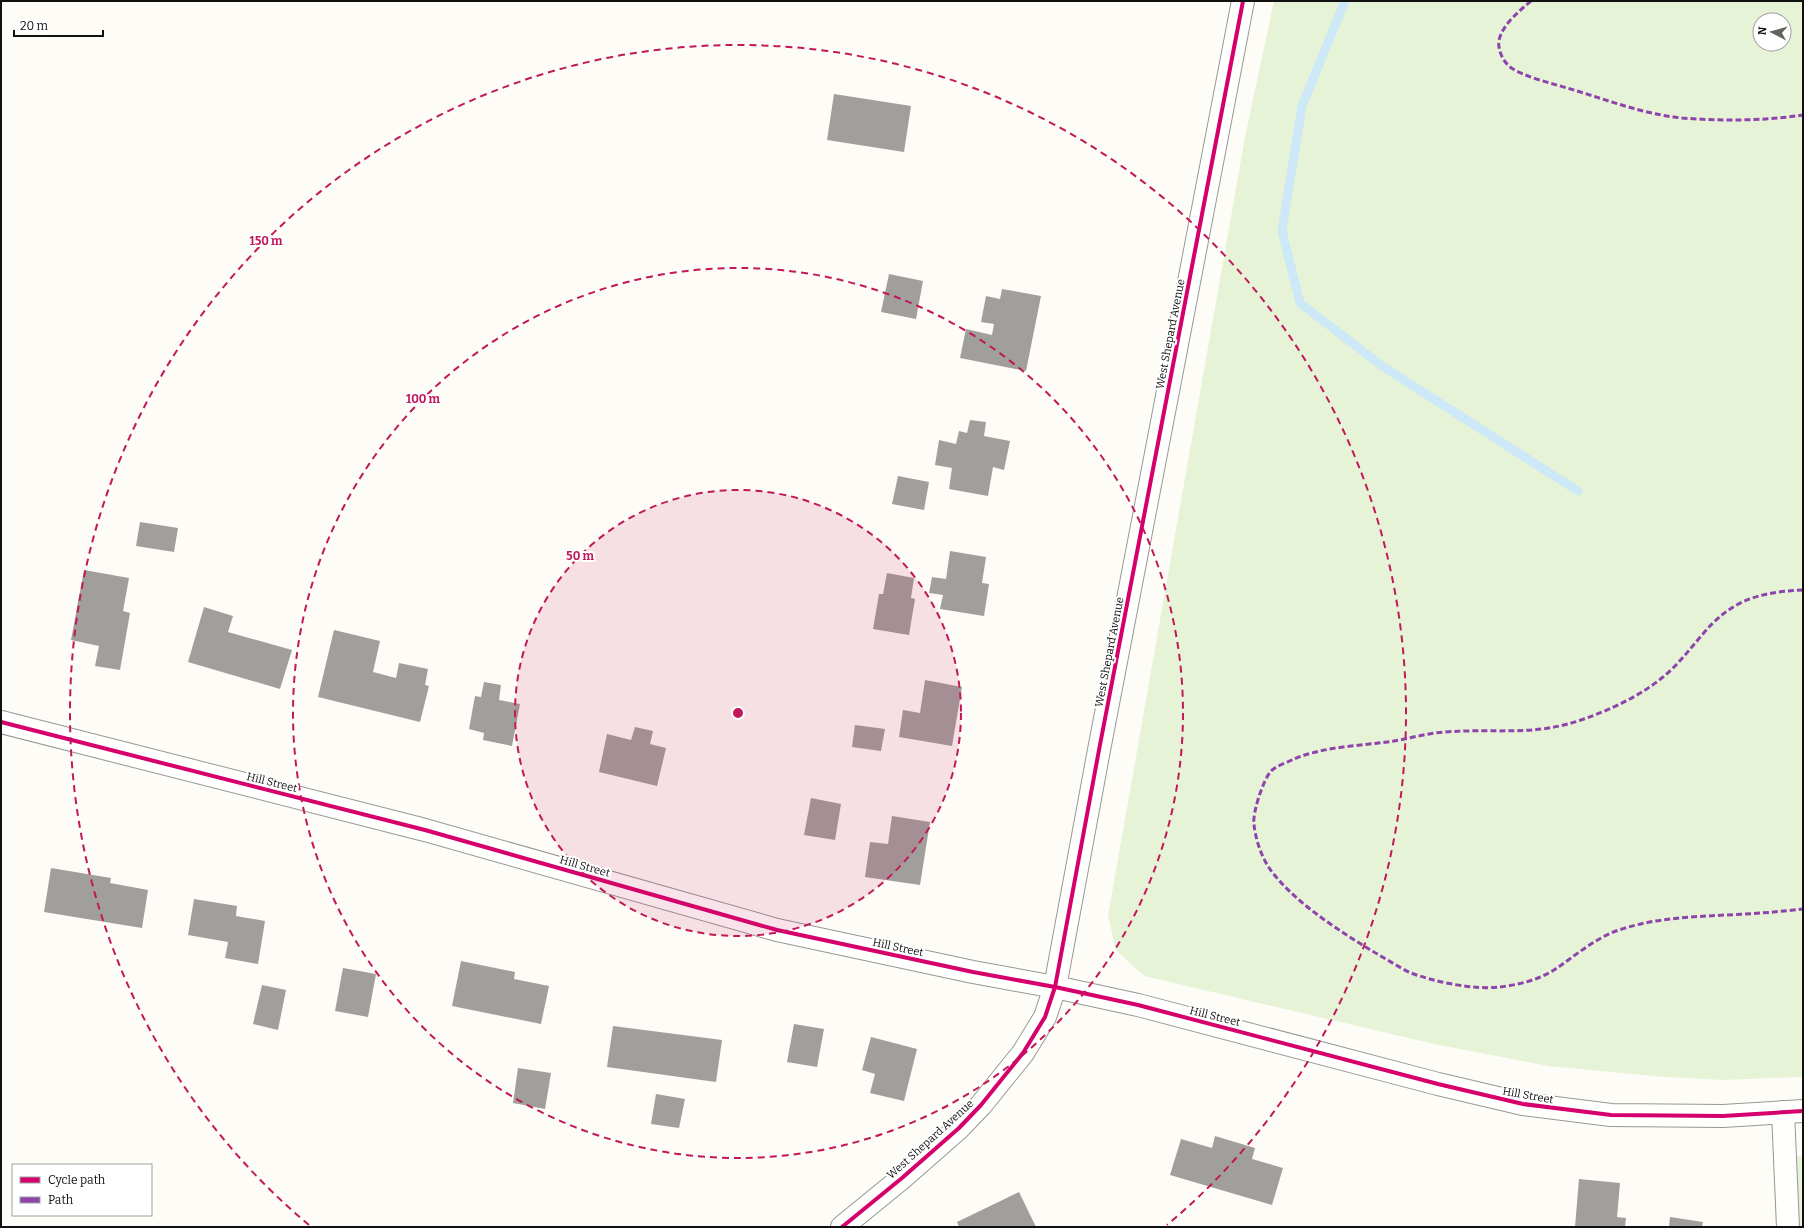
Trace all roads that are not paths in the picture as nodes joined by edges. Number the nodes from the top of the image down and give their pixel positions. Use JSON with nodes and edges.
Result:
{"nodes":[{"id":1,"x":1243,"y":1,"type":"edge"},
{"id":2,"x":1,"y":722,"type":"edge"},
{"id":3,"x":1055,"y":987,"type":"junction"},
{"id":4,"x":1793,"y":1112,"type":"edge"},
{"id":5,"x":842,"y":1227,"type":"edge"},
{"id":6,"x":1788,"y":1227,"type":"edge"}],
"edges":[{"from":1,"to":3,"type":"street","name":"West Shepard Avenue"},
{"from":2,"to":3,"type":"street","name":"Hill Street"},
{"from":3,"to":4,"type":"street","name":"Hill Street"},
{"from":3,"to":5,"type":"street","name":"West Shepard Avenue"},
{"from":4,"to":6,"type":"street"}]}
